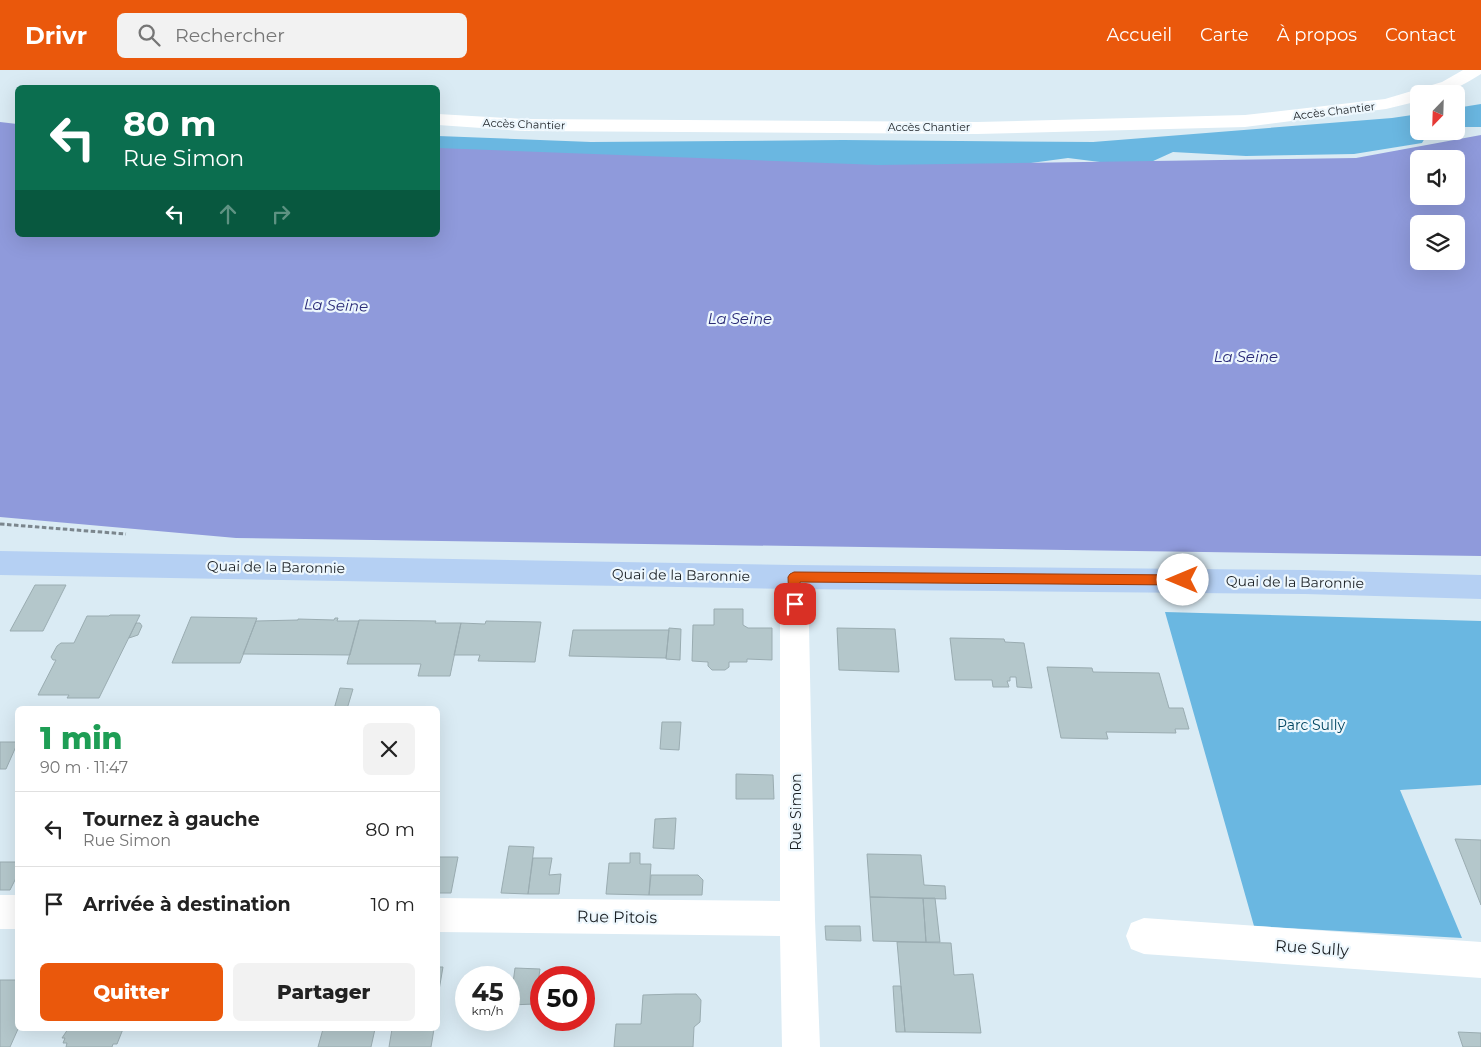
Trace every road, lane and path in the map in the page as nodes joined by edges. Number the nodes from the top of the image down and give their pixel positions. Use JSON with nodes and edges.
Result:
{"nodes":[{"id":1,"x":1475,"y":70,"type":"edge"},
{"id":2,"x":1450,"y":85,"type":"edge"},
{"id":3,"x":1410,"y":97,"type":"edge"},
{"id":4,"x":440,"y":120,"type":"edge"},
{"id":5,"x":0,"y":524,"type":"edge"},
{"id":6,"x":128,"y":534,"type":"dead end"},
{"id":7,"x":0,"y":563,"type":"edge"},
{"id":8,"x":794,"y":577,"type":"junction"},
{"id":9,"x":1481,"y":587,"type":"edge"},
{"id":10,"x":0,"y":912,"type":"edge"},
{"id":11,"x":15,"y":912,"type":"edge"},
{"id":12,"x":440,"y":916,"type":"edge"},
{"id":13,"x":797,"y":919,"type":"junction"},
{"id":14,"x":1144,"y":936,"type":"dead end"},
{"id":15,"x":1481,"y":960,"type":"edge"},
{"id":16,"x":801,"y":1047,"type":"edge"}],
"edges":[{"from":1,"to":2,"type":"street"},
{"from":3,"to":4,"type":"street","name":"Accès Chantier"},
{"from":5,"to":6,"type":"path"},
{"from":7,"to":8,"type":"main road","name":"Quai de la Baronnie"},
{"from":8,"to":9,"type":"main road","name":"Quai de la Baronnie"},
{"from":8,"to":13,"type":"street","name":"Rue Simon"},
{"from":10,"to":11,"type":"street"},
{"from":12,"to":13,"type":"street","name":"Rue Pitois"},
{"from":13,"to":16,"type":"street","name":"Rue Simon"},
{"from":14,"to":15,"type":"street","name":"Rue Sully"}]}
